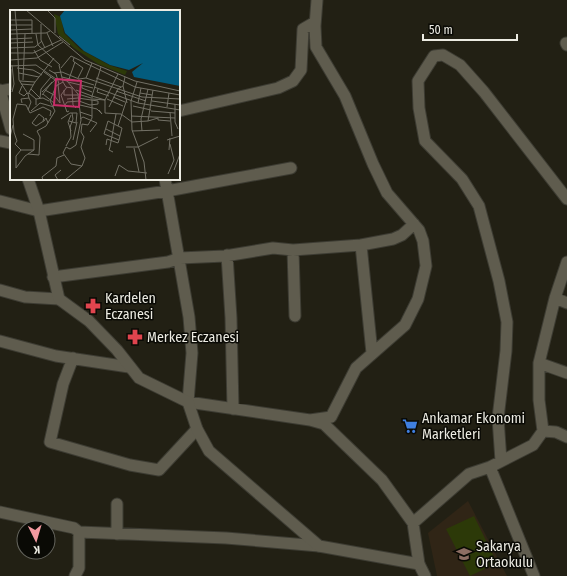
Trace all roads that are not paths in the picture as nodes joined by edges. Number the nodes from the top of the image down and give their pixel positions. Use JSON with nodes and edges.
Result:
{"nodes":[{"id":1,"x":123,"y":0,"type":"edge"},
{"id":2,"x":317,"y":0,"type":"edge"},
{"id":3,"x":128,"y":10,"type":"edge"},
{"id":4,"x":315,"y":22,"type":"junction"},
{"id":5,"x":10,"y":89,"type":"edge"},
{"id":6,"x":0,"y":91,"type":"edge"},
{"id":7,"x":180,"y":111,"type":"edge"},
{"id":8,"x":10,"y":126,"type":"edge"},
{"id":9,"x":0,"y":141,"type":"edge"},
{"id":10,"x":10,"y":143,"type":"edge"},
{"id":11,"x":291,"y":168,"type":"dead end"},
{"id":12,"x":28,"y":180,"type":"edge"},
{"id":13,"x":165,"y":180,"type":"edge"},
{"id":14,"x":167,"y":191,"type":"junction"},
{"id":15,"x":567,"y":199,"type":"edge"},
{"id":16,"x":0,"y":201,"type":"edge"},
{"id":17,"x":39,"y":211,"type":"junction"},
{"id":18,"x":414,"y":224,"type":"junction"},
{"id":19,"x":361,"y":245,"type":"junction"},
{"id":20,"x":292,"y":250,"type":"junction"},
{"id":21,"x":227,"y":255,"type":"junction"},
{"id":22,"x":180,"y":258,"type":"junction"},
{"id":23,"x":567,"y":262,"type":"edge"},
{"id":24,"x":53,"y":277,"type":"junction"},
{"id":25,"x":0,"y":290,"type":"edge"},
{"id":26,"x":555,"y":298,"type":"junction"},
{"id":27,"x":59,"y":299,"type":"junction"},
{"id":28,"x":567,"y":303,"type":"edge"},
{"id":29,"x":295,"y":316,"type":"dead end"},
{"id":30,"x":0,"y":341,"type":"edge"},
{"id":31,"x":372,"y":353,"type":"junction"},
{"id":32,"x":72,"y":358,"type":"junction"},
{"id":33,"x":539,"y":363,"type":"junction"},
{"id":34,"x":129,"y":367,"type":"junction"},
{"id":35,"x":567,"y":373,"type":"edge"},
{"id":36,"x":188,"y":402,"type":"junction"},
{"id":37,"x":233,"y":408,"type":"junction"},
{"id":38,"x":310,"y":420,"type":"junction"},
{"id":39,"x":197,"y":429,"type":"junction"},
{"id":40,"x":543,"y":431,"type":"junction"},
{"id":41,"x":567,"y":437,"type":"edge"},
{"id":42,"x":501,"y":460,"type":"junction"},
{"id":43,"x":490,"y":467,"type":"junction"},
{"id":44,"x":117,"y":504,"type":"dead end"},
{"id":45,"x":0,"y":512,"type":"edge"},
{"id":46,"x":413,"y":523,"type":"junction"},
{"id":47,"x":79,"y":532,"type":"junction"},
{"id":48,"x":117,"y":534,"type":"junction"},
{"id":49,"x":319,"y":546,"type":"junction"},
{"id":50,"x":419,"y":564,"type":"junction"},
{"id":51,"x":76,"y":576,"type":"edge"},
{"id":52,"x":421,"y":576,"type":"edge"},
{"id":53,"x":424,"y":576,"type":"edge"},
{"id":54,"x":534,"y":576,"type":"edge"}],
"edges":[{"from":1,"to":3,"type":"street"},
{"from":2,"to":4,"type":"street"},
{"from":4,"to":7,"type":"street"},
{"from":4,"to":18,"type":"street"},
{"from":5,"to":6,"type":"street"},
{"from":6,"to":8,"type":"street"},
{"from":9,"to":10,"type":"street"},
{"from":11,"to":14,"type":"street"},
{"from":12,"to":17,"type":"street"},
{"from":13,"to":14,"type":"street"},
{"from":14,"to":17,"type":"street"},
{"from":14,"to":22,"type":"street"},
{"from":15,"to":42,"type":"street"},
{"from":16,"to":17,"type":"street"},
{"from":17,"to":24,"type":"street"},
{"from":18,"to":19,"type":"street"},
{"from":18,"to":31,"type":"street"},
{"from":19,"to":20,"type":"street"},
{"from":19,"to":31,"type":"street"},
{"from":20,"to":21,"type":"street"},
{"from":20,"to":29,"type":"street"},
{"from":21,"to":22,"type":"street"},
{"from":21,"to":37,"type":"street"},
{"from":22,"to":24,"type":"street"},
{"from":22,"to":36,"type":"street"},
{"from":23,"to":26,"type":"street"},
{"from":24,"to":27,"type":"street"},
{"from":25,"to":27,"type":"street"},
{"from":26,"to":28,"type":"street"},
{"from":26,"to":33,"type":"street"},
{"from":27,"to":34,"type":"street"},
{"from":30,"to":32,"type":"street"},
{"from":31,"to":38,"type":"street"},
{"from":32,"to":34,"type":"street"},
{"from":32,"to":39,"type":"street"},
{"from":33,"to":35,"type":"street"},
{"from":33,"to":40,"type":"street"},
{"from":34,"to":36,"type":"street"},
{"from":36,"to":37,"type":"street"},
{"from":36,"to":39,"type":"street"},
{"from":37,"to":38,"type":"street"},
{"from":38,"to":46,"type":"street"},
{"from":39,"to":49,"type":"street"},
{"from":40,"to":41,"type":"street"},
{"from":40,"to":42,"type":"street"},
{"from":42,"to":43,"type":"street"},
{"from":43,"to":46,"type":"street"},
{"from":43,"to":54,"type":"street"},
{"from":44,"to":48,"type":"street"},
{"from":45,"to":47,"type":"street"},
{"from":46,"to":50,"type":"street"},
{"from":47,"to":48,"type":"street"},
{"from":47,"to":51,"type":"street"},
{"from":48,"to":49,"type":"street"},
{"from":49,"to":50,"type":"street"},
{"from":50,"to":52,"type":"street"},
{"from":50,"to":53,"type":"street"}]}
